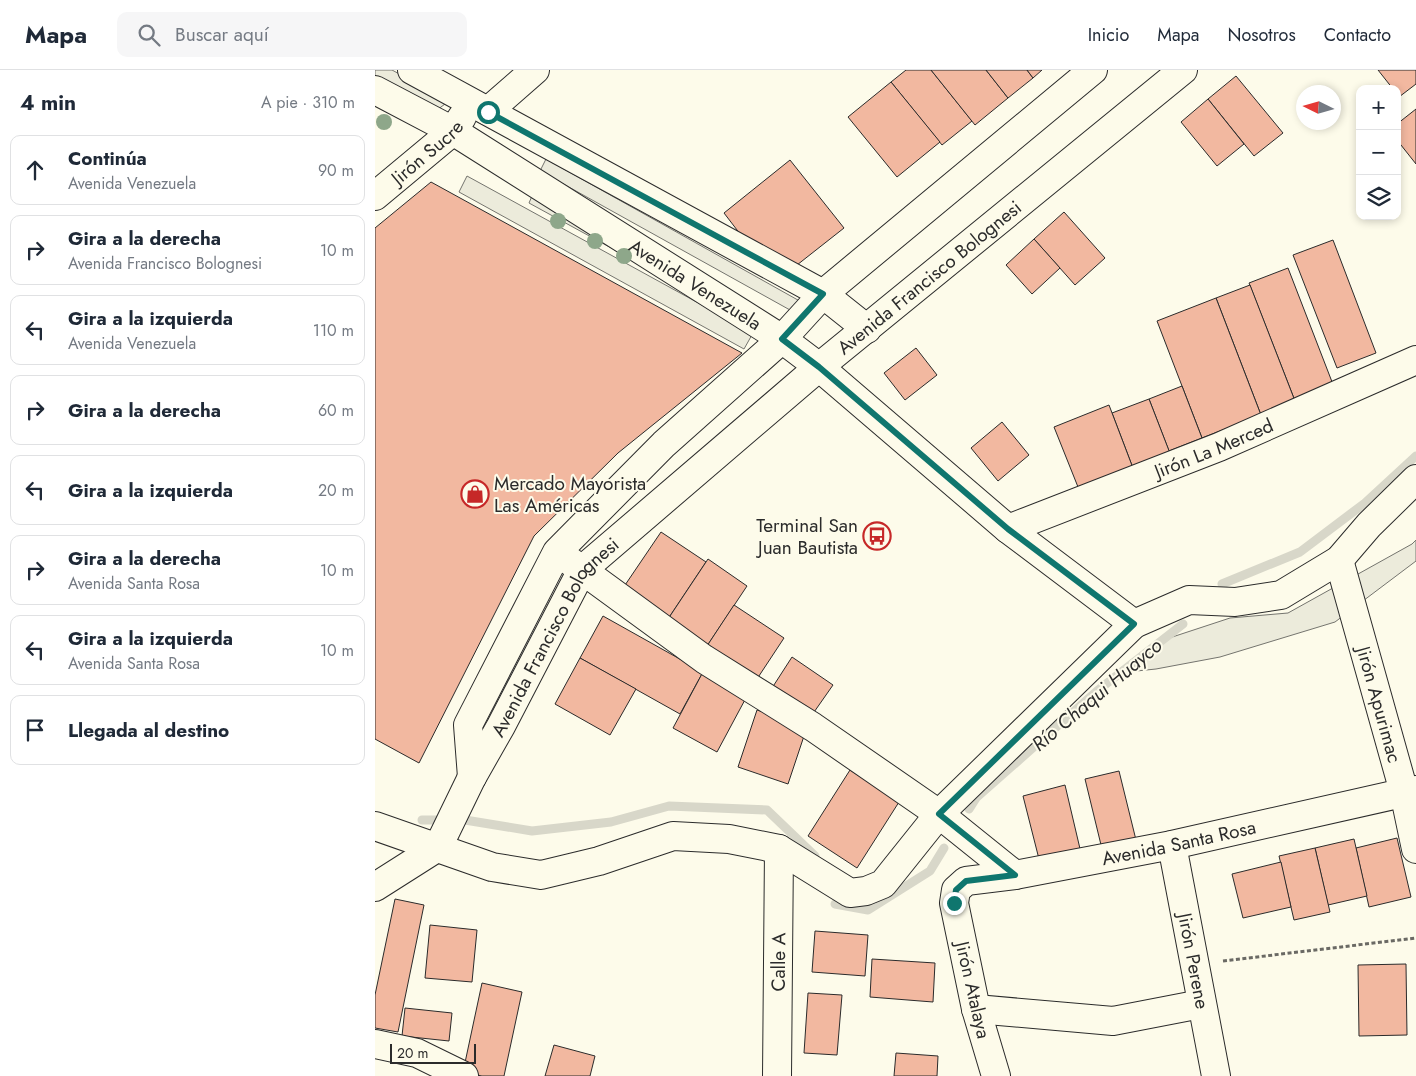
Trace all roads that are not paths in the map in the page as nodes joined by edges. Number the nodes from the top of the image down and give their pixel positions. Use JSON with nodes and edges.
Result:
{"nodes":[{"id":1,"x":412,"y":70,"type":"edge"},
{"id":2,"x":535,"y":70,"type":"edge"},
{"id":3,"x":1093,"y":70,"type":"edge"},
{"id":4,"x":1183,"y":70,"type":"edge"},
{"id":5,"x":375,"y":90,"type":"edge"},
{"id":6,"x":480,"y":106,"type":"junction"},
{"id":7,"x":453,"y":131,"type":"junction"},
{"id":8,"x":375,"y":196,"type":"edge"},
{"id":9,"x":823,"y":294,"type":"junction"},
{"id":10,"x":867,"y":328,"type":"junction"},
{"id":11,"x":782,"y":339,"type":"junction"},
{"id":12,"x":1416,"y":360,"type":"edge"},
{"id":13,"x":819,"y":367,"type":"junction"},
{"id":14,"x":1416,"y":479,"type":"edge"},
{"id":15,"x":1008,"y":529,"type":"junction"},
{"id":16,"x":557,"y":552,"type":"junction"},
{"id":17,"x":1339,"y":560,"type":"junction"},
{"id":18,"x":581,"y":570,"type":"junction"},
{"id":19,"x":1134,"y":624,"type":"junction"},
{"id":20,"x":471,"y":777,"type":"junction"},
{"id":21,"x":1410,"y":791,"type":"edge"},
{"id":22,"x":939,"y":814,"type":"junction"},
{"id":23,"x":375,"y":826,"type":"edge"},
{"id":24,"x":441,"y":840,"type":"junction"},
{"id":25,"x":1172,"y":845,"type":"junction"},
{"id":26,"x":779,"y":849,"type":"junction"},
{"id":27,"x":1416,"y":849,"type":"edge"},
{"id":28,"x":1015,"y":875,"type":"junction"},
{"id":29,"x":375,"y":887,"type":"edge"},
{"id":30,"x":954,"y":903,"type":"joint"},
{"id":31,"x":1201,"y":1004,"type":"junction"},
{"id":32,"x":976,"y":1009,"type":"junction"},
{"id":33,"x":375,"y":1044,"type":"edge"},
{"id":34,"x":464,"y":1076,"type":"edge"},
{"id":35,"x":777,"y":1076,"type":"edge"},
{"id":36,"x":996,"y":1076,"type":"edge"},
{"id":37,"x":1216,"y":1076,"type":"edge"}],
"edges":[{"from":1,"to":6,"type":"street"},
{"from":2,"to":6,"type":"street","name":"Jirón Sucre"},
{"from":3,"to":9,"type":"street","name":"Avenida Francisco Bolognesi"},
{"from":4,"to":10,"type":"street","name":"Avenida Francisco Bolognesi"},
{"from":5,"to":7,"type":"street","name":"Avenida Venezuela"},
{"from":6,"to":7,"type":"street","name":"Jirón Sucre"},
{"from":6,"to":9,"type":"street"},
{"from":7,"to":8,"type":"street","name":"Jirón Sucre"},
{"from":7,"to":11,"type":"street","name":"Avenida Venezuela"},
{"from":9,"to":10,"type":"street"},
{"from":9,"to":11,"type":"street","name":"Avenida Francisco Bolognesi"},
{"from":10,"to":13,"type":"street","name":"Avenida Francisco Bolognesi"},
{"from":11,"to":13,"type":"street","name":"Avenida Venezuela"},
{"from":11,"to":16,"type":"street","name":"Avenida Francisco Bolognesi"},
{"from":12,"to":15,"type":"street","name":"Jirón La Merced"},
{"from":13,"to":15,"type":"street","name":"Avenida Venezuela"},
{"from":13,"to":18,"type":"street","name":"Avenida Francisco Bolognesi"},
{"from":14,"to":17,"type":"street"},
{"from":15,"to":19,"type":"street","name":"Avenida Venezuela"},
{"from":16,"to":18,"type":"street"},
{"from":16,"to":20,"type":"street","name":"Avenida Francisco Bolognesi"},
{"from":17,"to":19,"type":"street"},
{"from":17,"to":21,"type":"street","name":"Jirón Apurimac"},
{"from":18,"to":20,"type":"street","name":"Avenida Francisco Bolognesi"},
{"from":18,"to":22,"type":"street"},
{"from":19,"to":22,"type":"street"},
{"from":20,"to":24,"type":"street","name":"Avenida Francisco Bolognesi"},
{"from":21,"to":25,"type":"street","name":"Avenida Santa Rosa"},
{"from":21,"to":27,"type":"street","name":"Jirón Apurimac"},
{"from":22,"to":26,"type":"street"},
{"from":22,"to":28,"type":"street"},
{"from":23,"to":24,"type":"street"},
{"from":24,"to":26,"type":"street"},
{"from":24,"to":29,"type":"street"},
{"from":25,"to":28,"type":"street","name":"Avenida Santa Rosa"},
{"from":25,"to":31,"type":"street","name":"Jirón Perene"},
{"from":26,"to":35,"type":"street","name":"Calle A"},
{"from":28,"to":30,"type":"street","name":"Avenida Santa Rosa"},
{"from":30,"to":32,"type":"street","name":"Jirón Atalaya"},
{"from":31,"to":32,"type":"street"},
{"from":31,"to":37,"type":"street","name":"Jirón Perene"},
{"from":32,"to":36,"type":"street","name":"Jirón Atalaya"},
{"from":33,"to":34,"type":"street"}]}
